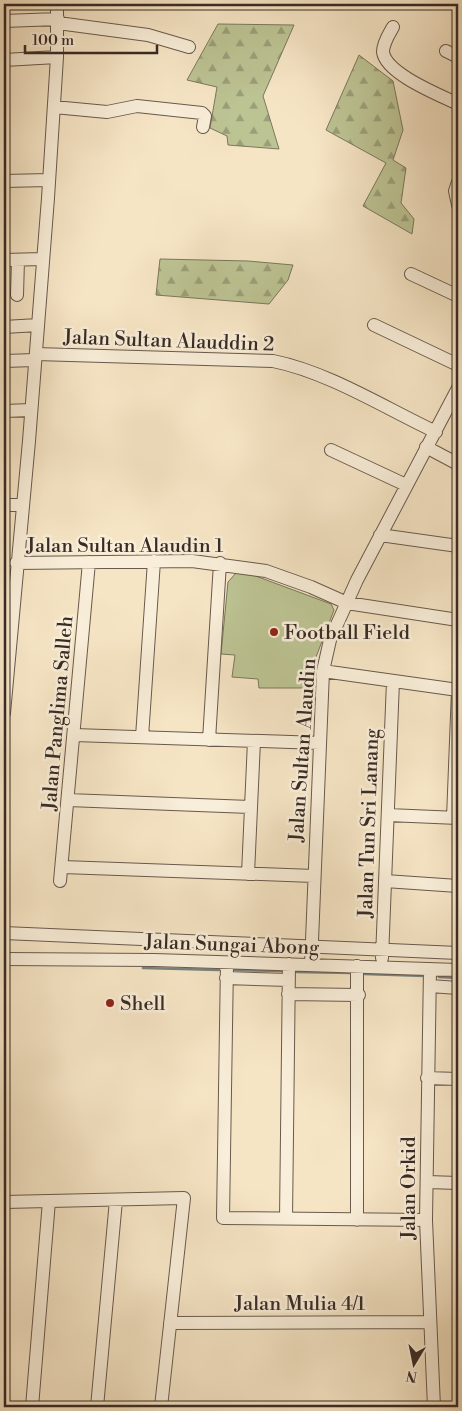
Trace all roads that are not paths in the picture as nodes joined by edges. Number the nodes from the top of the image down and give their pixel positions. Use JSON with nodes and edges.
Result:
{"nodes":[{"id":1,"x":57,"y":4,"type":"edge"},
{"id":2,"x":4,"y":21,"type":"edge"},
{"id":3,"x":58,"y":21,"type":"junction"},
{"id":4,"x":393,"y":26,"type":"dead end"},
{"id":5,"x":189,"y":47,"type":"dead end"},
{"id":6,"x":446,"y":51,"type":"dead end"},
{"id":7,"x":57,"y":57,"type":"junction"},
{"id":8,"x":458,"y":57,"type":"edge"},
{"id":9,"x":4,"y":60,"type":"edge"},
{"id":10,"x":458,"y":104,"type":"edge"},
{"id":11,"x":54,"y":107,"type":"junction"},
{"id":12,"x":203,"y":127,"type":"dead end"},
{"id":13,"x":49,"y":180,"type":"junction"},
{"id":14,"x":4,"y":182,"type":"edge"},
{"id":15,"x":458,"y":182,"type":"edge"},
{"id":16,"x":458,"y":205,"type":"edge"},
{"id":17,"x":43,"y":259,"type":"junction"},
{"id":18,"x":4,"y":260,"type":"edge"},
{"id":19,"x":18,"y":260,"type":"junction"},
{"id":20,"x":411,"y":274,"type":"dead end"},
{"id":21,"x":16,"y":295,"type":"dead end"},
{"id":22,"x":458,"y":296,"type":"edge"},
{"id":23,"x":38,"y":325,"type":"junction"},
{"id":24,"x":374,"y":325,"type":"dead end"},
{"id":25,"x":4,"y":328,"type":"edge"},
{"id":26,"x":35,"y":357,"type":"junction"},
{"id":27,"x":4,"y":361,"type":"edge"},
{"id":28,"x":458,"y":365,"type":"edge"},
{"id":29,"x":458,"y":388,"type":"edge"},
{"id":30,"x":32,"y":410,"type":"junction"},
{"id":31,"x":4,"y":411,"type":"edge"},
{"id":32,"x":436,"y":432,"type":"junction"},
{"id":33,"x":426,"y":448,"type":"junction"},
{"id":34,"x":331,"y":450,"type":"dead end"},
{"id":35,"x":458,"y":464,"type":"edge"},
{"id":36,"x":406,"y":485,"type":"junction"},
{"id":37,"x":4,"y":505,"type":"edge"},
{"id":38,"x":22,"y":505,"type":"junction"},
{"id":39,"x":380,"y":535,"type":"junction"},
{"id":40,"x":457,"y":544,"type":"edge"},
{"id":41,"x":154,"y":561,"type":"junction"},
{"id":42,"x":89,"y":562,"type":"junction"},
{"id":43,"x":16,"y":563,"type":"junction"},
{"id":44,"x":220,"y":563,"type":"junction"},
{"id":45,"x":347,"y":603,"type":"junction"},
{"id":46,"x":8,"y":607,"type":"edge"},
{"id":47,"x":458,"y":620,"type":"edge"},
{"id":48,"x":323,"y":671,"type":"junction"},
{"id":49,"x":393,"y":681,"type":"junction"},
{"id":50,"x":458,"y":690,"type":"edge"},
{"id":51,"x":4,"y":709,"type":"edge"},
{"id":52,"x":4,"y":713,"type":"edge"},
{"id":53,"x":74,"y":735,"type":"junction"},
{"id":54,"x":142,"y":737,"type":"junction"},
{"id":55,"x":208,"y":740,"type":"junction"},
{"id":56,"x":254,"y":741,"type":"junction"},
{"id":57,"x":320,"y":743,"type":"junction"},
{"id":58,"x":68,"y":800,"type":"junction"},
{"id":59,"x":250,"y":807,"type":"junction"},
{"id":60,"x":388,"y":815,"type":"junction"},
{"id":61,"x":456,"y":818,"type":"edge"},
{"id":62,"x":63,"y":867,"type":"junction"},
{"id":63,"x":248,"y":874,"type":"junction"},
{"id":64,"x":314,"y":876,"type":"junction"},
{"id":65,"x":60,"y":880,"type":"dead end"},
{"id":66,"x":385,"y":881,"type":"junction"},
{"id":67,"x":458,"y":886,"type":"edge"},
{"id":68,"x":4,"y":933,"type":"edge"},
{"id":69,"x":312,"y":947,"type":"junction"},
{"id":70,"x":382,"y":950,"type":"junction"},
{"id":71,"x":4,"y":951,"type":"edge"},
{"id":72,"x":458,"y":953,"type":"edge"},
{"id":73,"x":4,"y":959,"type":"edge"},
{"id":74,"x":22,"y":959,"type":"junction"},
{"id":75,"x":227,"y":962,"type":"junction"},
{"id":76,"x":4,"y":964,"type":"edge"},
{"id":77,"x":289,"y":964,"type":"junction"},
{"id":78,"x":311,"y":965,"type":"junction"},
{"id":79,"x":357,"y":966,"type":"junction"},
{"id":80,"x":381,"y":967,"type":"junction"},
{"id":81,"x":430,"y":969,"type":"junction"},
{"id":82,"x":458,"y":970,"type":"edge"},
{"id":83,"x":226,"y":978,"type":"junction"},
{"id":84,"x":289,"y":980,"type":"junction"},
{"id":85,"x":430,"y":986,"type":"junction"},
{"id":86,"x":458,"y":988,"type":"edge"},
{"id":87,"x":288,"y":994,"type":"junction"},
{"id":88,"x":359,"y":995,"type":"junction"},
{"id":89,"x":427,"y":1078,"type":"junction"},
{"id":90,"x":458,"y":1079,"type":"edge"},
{"id":91,"x":427,"y":1182,"type":"junction"},
{"id":92,"x":458,"y":1183,"type":"edge"},
{"id":93,"x":116,"y":1200,"type":"junction"},
{"id":94,"x":49,"y":1201,"type":"junction"},
{"id":95,"x":4,"y":1202,"type":"edge"},
{"id":96,"x":286,"y":1219,"type":"junction"},
{"id":97,"x":357,"y":1220,"type":"junction"},
{"id":98,"x":426,"y":1220,"type":"junction"},
{"id":99,"x":170,"y":1322,"type":"junction"},
{"id":100,"x":430,"y":1322,"type":"junction"},
{"id":101,"x":32,"y":1407,"type":"edge"},
{"id":102,"x":97,"y":1407,"type":"edge"},
{"id":103,"x":161,"y":1407,"type":"edge"},
{"id":104,"x":434,"y":1407,"type":"edge"}],
"edges":[{"from":1,"to":3,"type":"street"},
{"from":2,"to":3,"type":"street"},
{"from":3,"to":5,"type":"street"},
{"from":3,"to":7,"type":"street"},
{"from":4,"to":10,"type":"street"},
{"from":6,"to":8,"type":"street"},
{"from":7,"to":9,"type":"street"},
{"from":7,"to":11,"type":"street"},
{"from":11,"to":12,"type":"street"},
{"from":11,"to":13,"type":"street"},
{"from":13,"to":14,"type":"street"},
{"from":13,"to":17,"type":"street"},
{"from":15,"to":16,"type":"street"},
{"from":17,"to":19,"type":"street"},
{"from":17,"to":23,"type":"street"},
{"from":18,"to":19,"type":"street"},
{"from":19,"to":21,"type":"street"},
{"from":20,"to":22,"type":"street"},
{"from":23,"to":25,"type":"street"},
{"from":23,"to":26,"type":"street"},
{"from":24,"to":28,"type":"street"},
{"from":26,"to":27,"type":"street","name":"Jalan Sultan Alauddin 2"},
{"from":26,"to":30,"type":"street"},
{"from":26,"to":32,"type":"street","name":"Jalan Sultan Alauddin 2"},
{"from":29,"to":32,"type":"street","name":"Jalan Sultan Alaudin"},
{"from":30,"to":31,"type":"street"},
{"from":30,"to":38,"type":"street"},
{"from":32,"to":33,"type":"street","name":"Jalan Sultan Alaudin"},
{"from":33,"to":35,"type":"street"},
{"from":33,"to":36,"type":"street","name":"Jalan Sultan Alaudin"},
{"from":34,"to":36,"type":"street"},
{"from":36,"to":39,"type":"street","name":"Jalan Sultan Alaudin"},
{"from":37,"to":38,"type":"street"},
{"from":38,"to":43,"type":"street"},
{"from":39,"to":40,"type":"street"},
{"from":39,"to":45,"type":"street","name":"Jalan Sultan Alaudin"},
{"from":41,"to":42,"type":"street","name":"Jalan Sultan Alaudin 1"},
{"from":41,"to":44,"type":"street","name":"Jalan Sultan Alaudin 1"},
{"from":41,"to":54,"type":"street"},
{"from":42,"to":43,"type":"street","name":"Jalan Sultan Alaudin 1"},
{"from":42,"to":53,"type":"street","name":"Jalan Panglima Salleh"},
{"from":43,"to":46,"type":"street"},
{"from":44,"to":45,"type":"street","name":"Jalan Sultan Alaudin 1"},
{"from":44,"to":55,"type":"street"},
{"from":45,"to":47,"type":"street","name":"Jalan Sultan Alaudin 1"},
{"from":45,"to":48,"type":"street","name":"Jalan Sultan Alaudin"},
{"from":46,"to":51,"type":"street"},
{"from":48,"to":49,"type":"street"},
{"from":48,"to":57,"type":"street","name":"Jalan Sultan Alaudin"},
{"from":49,"to":50,"type":"street"},
{"from":49,"to":60,"type":"street","name":"Jalan Tun Sri Lanang"},
{"from":50,"to":61,"type":"street"},
{"from":51,"to":52,"type":"street"},
{"from":53,"to":54,"type":"street"},
{"from":53,"to":58,"type":"street","name":"Jalan Panglima Salleh"},
{"from":54,"to":55,"type":"street"},
{"from":55,"to":56,"type":"street"},
{"from":56,"to":57,"type":"street"},
{"from":56,"to":59,"type":"street"},
{"from":57,"to":64,"type":"street","name":"Jalan Sultan Alaudin"},
{"from":58,"to":59,"type":"street"},
{"from":58,"to":62,"type":"street","name":"Jalan Panglima Salleh"},
{"from":59,"to":63,"type":"street"},
{"from":60,"to":61,"type":"street"},
{"from":60,"to":66,"type":"street","name":"Jalan Tun Sri Lanang"},
{"from":62,"to":63,"type":"street"},
{"from":62,"to":65,"type":"street","name":"Jalan Panglima Salleh"},
{"from":63,"to":64,"type":"street"},
{"from":64,"to":69,"type":"street","name":"Jalan Sultan Alaudin"},
{"from":66,"to":67,"type":"street"},
{"from":66,"to":70,"type":"street","name":"Jalan Tun Sri Lanang"},
{"from":68,"to":69,"type":"street"},
{"from":69,"to":70,"type":"street"},
{"from":69,"to":78,"type":"street","name":"Jalan Sultan Alaudin"},
{"from":70,"to":72,"type":"street"},
{"from":70,"to":80,"type":"street","name":"Jalan Tun Sri Lanang"},
{"from":71,"to":74,"type":"street"},
{"from":73,"to":74,"type":"street","name":"Jalan Sungai Abong"},
{"from":74,"to":75,"type":"street","name":"Jalan Sungai Abong"},
{"from":74,"to":76,"type":"street"},
{"from":75,"to":77,"type":"street","name":"Jalan Sungai Abong"},
{"from":75,"to":83,"type":"street"},
{"from":77,"to":78,"type":"street","name":"Jalan Sungai Abong"},
{"from":77,"to":84,"type":"street"},
{"from":78,"to":79,"type":"street","name":"Jalan Sungai Abong"},
{"from":79,"to":80,"type":"street","name":"Jalan Sungai Abong"},
{"from":79,"to":88,"type":"street"},
{"from":80,"to":81,"type":"street","name":"Jalan Sungai Abong"},
{"from":81,"to":82,"type":"street","name":"Jalan Sungai Abong"},
{"from":81,"to":85,"type":"street","name":"Jalan Orkid"},
{"from":83,"to":84,"type":"street"},
{"from":83,"to":96,"type":"street"},
{"from":84,"to":87,"type":"street"},
{"from":85,"to":86,"type":"street"},
{"from":85,"to":89,"type":"street","name":"Jalan Orkid"},
{"from":87,"to":88,"type":"street"},
{"from":87,"to":96,"type":"street"},
{"from":88,"to":97,"type":"street"},
{"from":89,"to":90,"type":"street"},
{"from":89,"to":91,"type":"street","name":"Jalan Orkid"},
{"from":91,"to":92,"type":"street"},
{"from":91,"to":98,"type":"street","name":"Jalan Orkid"},
{"from":93,"to":94,"type":"street"},
{"from":93,"to":99,"type":"street"},
{"from":93,"to":102,"type":"street"},
{"from":94,"to":95,"type":"street"},
{"from":94,"to":101,"type":"street"},
{"from":96,"to":97,"type":"street"},
{"from":97,"to":98,"type":"street"},
{"from":98,"to":100,"type":"street","name":"Jalan Orkid"},
{"from":99,"to":100,"type":"street","name":"Jalan Mulia 4/1"},
{"from":99,"to":103,"type":"street"},
{"from":100,"to":104,"type":"street","name":"Jalan Orkid"}]}
